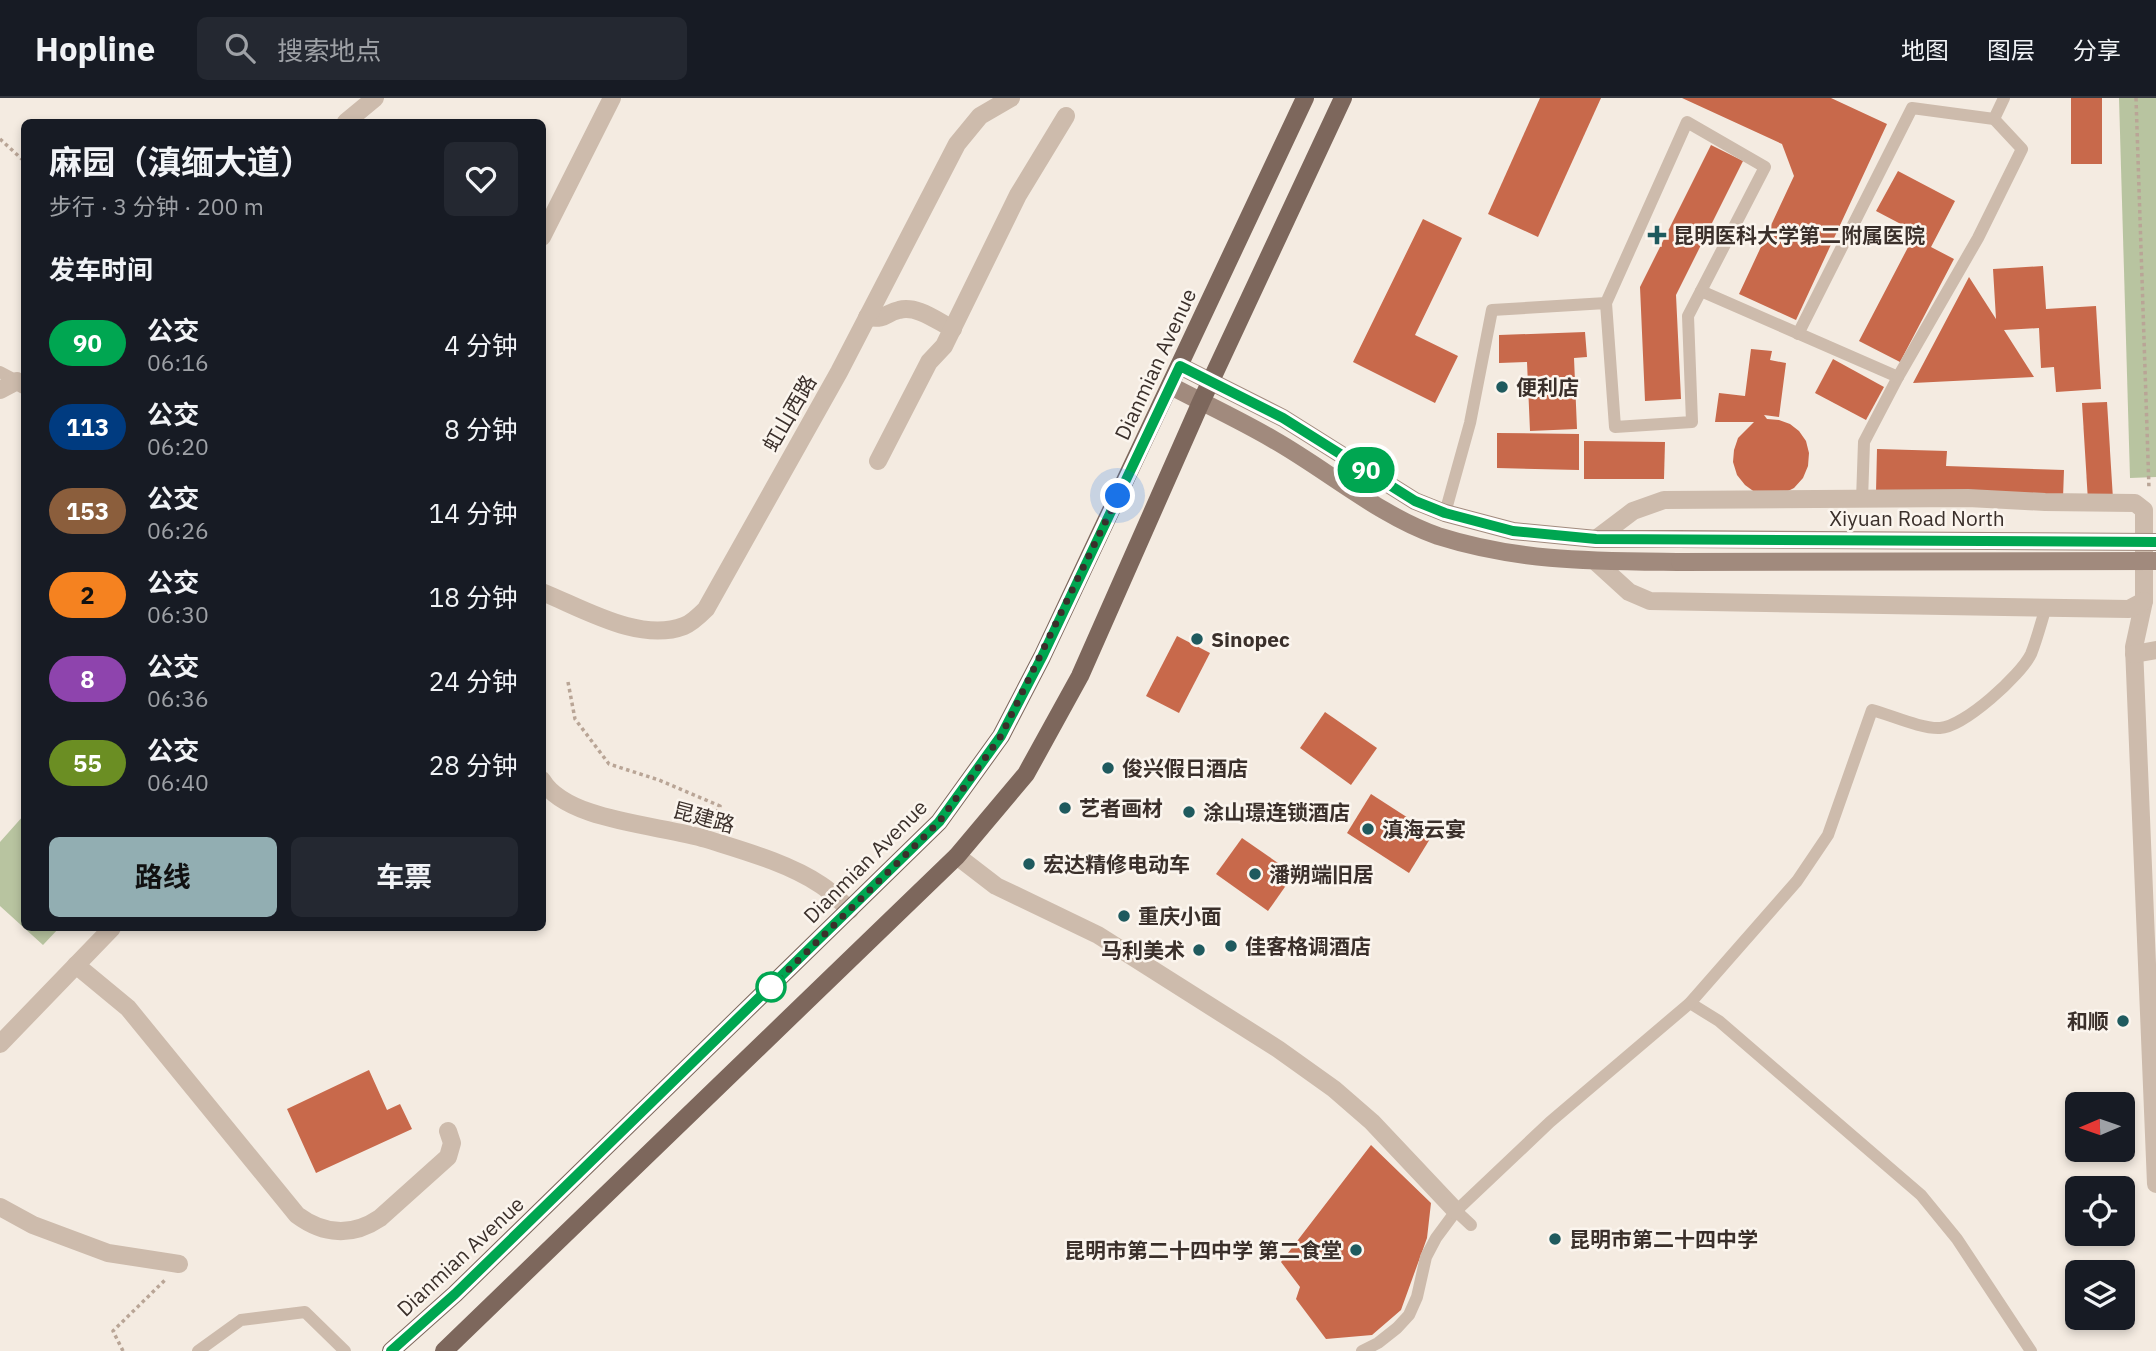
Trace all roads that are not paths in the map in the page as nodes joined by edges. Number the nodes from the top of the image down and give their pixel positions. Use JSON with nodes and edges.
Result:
{"nodes":[{"id":1,"x":375,"y":98,"type":"edge"},
{"id":2,"x":612,"y":98,"type":"edge"},
{"id":3,"x":1011,"y":98,"type":"edge"},
{"id":4,"x":1305,"y":98,"type":"edge"},
{"id":5,"x":1343,"y":98,"type":"edge"},
{"id":6,"x":2004,"y":98,"type":"edge"},
{"id":7,"x":1066,"y":116,"type":"dead end"},
{"id":8,"x":350,"y":119,"type":"edge"},
{"id":9,"x":1994,"y":119,"type":"junction"},
{"id":10,"x":546,"y":229,"type":"edge"},
{"id":11,"x":1701,"y":291,"type":"junction"},
{"id":12,"x":1606,"y":303,"type":"junction"},
{"id":13,"x":867,"y":317,"type":"junction"},
{"id":14,"x":953,"y":329,"type":"junction"},
{"id":15,"x":1798,"y":334,"type":"junction"},
{"id":16,"x":1180,"y":366,"type":"junction"},
{"id":17,"x":0,"y":372,"type":"edge"},
{"id":18,"x":1898,"y":377,"type":"junction"},
{"id":19,"x":1210,"y":382,"type":"junction"},
{"id":20,"x":21,"y":383,"type":"edge"},
{"id":21,"x":1171,"y":386,"type":"junction"},
{"id":22,"x":0,"y":390,"type":"edge"},
{"id":23,"x":1201,"y":402,"type":"junction"},
{"id":24,"x":877,"y":461,"type":"dead end"},
{"id":25,"x":1863,"y":500,"type":"junction"},
{"id":26,"x":1445,"y":513,"type":"junction"},
{"id":27,"x":1596,"y":539,"type":"junction"},
{"id":28,"x":2156,"y":542,"type":"edge"},
{"id":29,"x":1595,"y":561,"type":"junction"},
{"id":30,"x":2156,"y":561,"type":"edge"},
{"id":31,"x":546,"y":594,"type":"edge"},
{"id":32,"x":2144,"y":601,"type":"junction"},
{"id":33,"x":2046,"y":607,"type":"junction"},
{"id":34,"x":2156,"y":650,"type":"edge"},
{"id":35,"x":2134,"y":654,"type":"junction"},
{"id":36,"x":546,"y":784,"type":"edge"},
{"id":37,"x":957,"y":856,"type":"junction"},
{"id":38,"x":849,"y":910,"type":"junction"},
{"id":39,"x":109,"y":931,"type":"edge"},
{"id":40,"x":76,"y":965,"type":"junction"},
{"id":41,"x":1690,"y":1003,"type":"junction"},
{"id":42,"x":0,"y":1044,"type":"edge"},
{"id":43,"x":448,"y":1131,"type":"dead end"},
{"id":44,"x":2156,"y":1184,"type":"edge"},
{"id":45,"x":0,"y":1207,"type":"edge"},
{"id":46,"x":1456,"y":1211,"type":"junction"},
{"id":47,"x":1471,"y":1225,"type":"dead end"},
{"id":48,"x":179,"y":1264,"type":"road end"},
{"id":49,"x":198,"y":1351,"type":"edge"},
{"id":50,"x":345,"y":1351,"type":"edge"},
{"id":51,"x":391,"y":1351,"type":"edge"},
{"id":52,"x":444,"y":1351,"type":"edge"},
{"id":53,"x":1362,"y":1351,"type":"edge"},
{"id":54,"x":2031,"y":1351,"type":"edge"}],
"edges":[{"from":1,"to":8,"type":"street"},
{"from":2,"to":10,"type":"street"},
{"from":3,"to":13,"type":"street","name":"虹山西路"},
{"from":4,"to":16,"type":"main road","name":"Dianmian Avenue"},
{"from":5,"to":19,"type":"main road"},
{"from":6,"to":9,"type":"lane"},
{"from":7,"to":14,"type":"street"},
{"from":9,"to":15,"type":"lane"},
{"from":9,"to":18,"type":"lane"},
{"from":11,"to":12,"type":"lane"},
{"from":11,"to":12,"type":"lane"},
{"from":11,"to":15,"type":"lane"},
{"from":12,"to":26,"type":"lane"},
{"from":13,"to":14,"type":"street"},
{"from":13,"to":31,"type":"street","name":"虹山西路"},
{"from":14,"to":24,"type":"street"},
{"from":15,"to":18,"type":"lane"},
{"from":16,"to":19,"type":"main road","name":"Xiyuan Road North"},
{"from":16,"to":21,"type":"main road","name":"Dianmian Avenue"},
{"from":17,"to":20,"type":"lane"},
{"from":18,"to":25,"type":"lane"},
{"from":19,"to":23,"type":"main road"},
{"from":19,"to":26,"type":"main road","name":"Xiyuan Road North"},
{"from":20,"to":22,"type":"street"},
{"from":21,"to":23,"type":"main road","name":"Xiyuan Road North"},
{"from":21,"to":38,"type":"main road","name":"Dianmian Avenue"},
{"from":23,"to":29,"type":"main road","name":"Xiyuan Road North"},
{"from":23,"to":37,"type":"main road"},
{"from":25,"to":27,"type":"street"},
{"from":25,"to":32,"type":"street"},
{"from":26,"to":27,"type":"main road","name":"Xiyuan Road North"},
{"from":27,"to":28,"type":"main road","name":"Xiyuan Road North","bridge":true},
{"from":29,"to":30,"type":"main road","name":"Xiyuan Road North","bridge":true},
{"from":29,"to":33,"type":"street"},
{"from":32,"to":33,"type":"street"},
{"from":32,"to":35,"type":"street"},
{"from":33,"to":41,"type":"lane"},
{"from":34,"to":35,"type":"street"},
{"from":35,"to":44,"type":"street"},
{"from":36,"to":38,"type":"street","name":"昆建路"},
{"from":37,"to":46,"type":"street"},
{"from":37,"to":52,"type":"main road"},
{"from":38,"to":51,"type":"main road","name":"Dianmian Avenue"},
{"from":39,"to":40,"type":"street"},
{"from":40,"to":42,"type":"street"},
{"from":40,"to":43,"type":"street"},
{"from":41,"to":46,"type":"lane"},
{"from":41,"to":54,"type":"lane"},
{"from":45,"to":48,"type":"street"},
{"from":46,"to":47,"type":"lane"},
{"from":46,"to":53,"type":"lane"},
{"from":49,"to":50,"type":"lane"}]}
